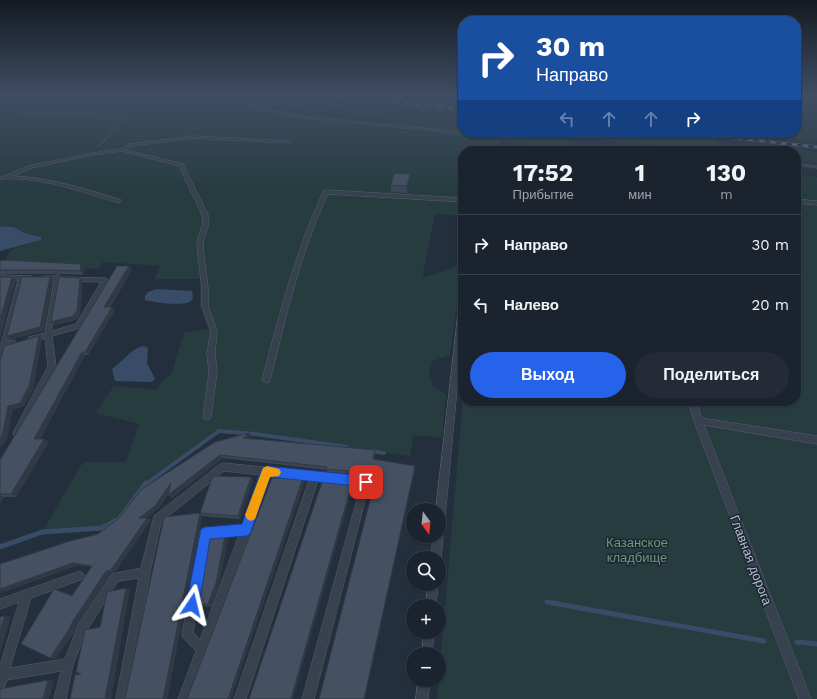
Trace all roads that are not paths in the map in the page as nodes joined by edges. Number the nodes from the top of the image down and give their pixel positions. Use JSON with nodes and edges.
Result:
{"nodes":[{"id":1,"x":419,"y":129,"type":"edge"},
{"id":2,"x":458,"y":133,"type":"edge"},
{"id":3,"x":289,"y":142,"type":"dead end"},
{"id":4,"x":122,"y":150,"type":"junction"},
{"id":5,"x":801,"y":165,"type":"edge"},
{"id":6,"x":817,"y":167,"type":"edge"},
{"id":7,"x":6,"y":177,"type":"junction"},
{"id":8,"x":0,"y":178,"type":"edge"},
{"id":9,"x":458,"y":200,"type":"edge"},
{"id":10,"x":801,"y":200,"type":"edge"},
{"id":11,"x":120,"y":201,"type":"dead end"},
{"id":12,"x":817,"y":202,"type":"edge"},
{"id":13,"x":0,"y":277,"type":"edge"},
{"id":14,"x":21,"y":278,"type":"junction"},
{"id":15,"x":58,"y":278,"type":"junction"},
{"id":16,"x":48,"y":334,"type":"junction"},
{"id":17,"x":26,"y":340,"type":"edge"},
{"id":18,"x":458,"y":341,"type":"edge"},
{"id":19,"x":19,"y":342,"type":"edge"},
{"id":20,"x":2,"y":346,"type":"edge"},
{"id":21,"x":0,"y":364,"type":"edge"},
{"id":22,"x":266,"y":380,"type":"dead end"},
{"id":23,"x":694,"y":406,"type":"edge"},
{"id":24,"x":207,"y":417,"type":"dead end"},
{"id":25,"x":698,"y":421,"type":"junction"},
{"id":26,"x":14,"y":439,"type":"edge"},
{"id":27,"x":817,"y":440,"type":"edge"},
{"id":28,"x":267,"y":471,"type":"junction"},
{"id":29,"x":315,"y":476,"type":"junction"},
{"id":30,"x":442,"y":503,"type":"edge"},
{"id":31,"x":246,"y":530,"type":"junction"},
{"id":32,"x":145,"y":572,"type":"junction"},
{"id":33,"x":80,"y":576,"type":"dead end"},
{"id":34,"x":27,"y":594,"type":"junction"},
{"id":35,"x":0,"y":604,"type":"edge"},
{"id":36,"x":202,"y":650,"type":"junction"},
{"id":37,"x":68,"y":664,"type":"junction"},
{"id":38,"x":1,"y":679,"type":"edge"},
{"id":39,"x":423,"y":687,"type":"edge"},
{"id":40,"x":60,"y":699,"type":"edge"},
{"id":41,"x":122,"y":699,"type":"edge"},
{"id":42,"x":184,"y":699,"type":"edge"},
{"id":43,"x":240,"y":699,"type":"edge"},
{"id":44,"x":308,"y":699,"type":"edge"},
{"id":45,"x":422,"y":699,"type":"edge"},
{"id":46,"x":805,"y":699,"type":"edge"}],
"edges":[{"from":1,"to":2,"type":"lane"},
{"from":3,"to":4,"type":"lane"},
{"from":4,"to":7,"type":"lane"},
{"from":4,"to":24,"type":"lane"},
{"from":5,"to":6,"type":"lane"},
{"from":7,"to":8,"type":"lane"},
{"from":7,"to":11,"type":"lane"},
{"from":9,"to":22,"type":"lane"},
{"from":10,"to":12,"type":"lane"},
{"from":13,"to":14,"type":"lane"},
{"from":14,"to":15,"type":"lane"},
{"from":14,"to":20,"type":"lane"},
{"from":15,"to":16,"type":"lane"},
{"from":15,"to":16,"type":"lane"},
{"from":16,"to":17,"type":"lane"},
{"from":16,"to":26,"type":"lane"},
{"from":18,"to":30,"type":"lane"},
{"from":19,"to":20,"type":"lane"},
{"from":20,"to":21,"type":"lane"},
{"from":23,"to":25,"type":"lane","name":"Главная дорога"},
{"from":25,"to":27,"type":"lane"},
{"from":25,"to":46,"type":"lane","name":"Главная дорога"},
{"from":28,"to":29,"type":"lane"},
{"from":28,"to":31,"type":"lane"},
{"from":28,"to":32,"type":"lane"},
{"from":29,"to":43,"type":"lane"},
{"from":29,"to":44,"type":"lane"},
{"from":31,"to":36,"type":"lane"},
{"from":31,"to":36,"type":"lane"},
{"from":32,"to":37,"type":"lane"},
{"from":32,"to":41,"type":"lane"},
{"from":33,"to":34,"type":"lane"},
{"from":34,"to":35,"type":"lane"},
{"from":34,"to":38,"type":"lane"},
{"from":36,"to":42,"type":"lane"},
{"from":37,"to":38,"type":"lane"},
{"from":37,"to":40,"type":"lane"},
{"from":39,"to":45,"type":"lane"}]}
